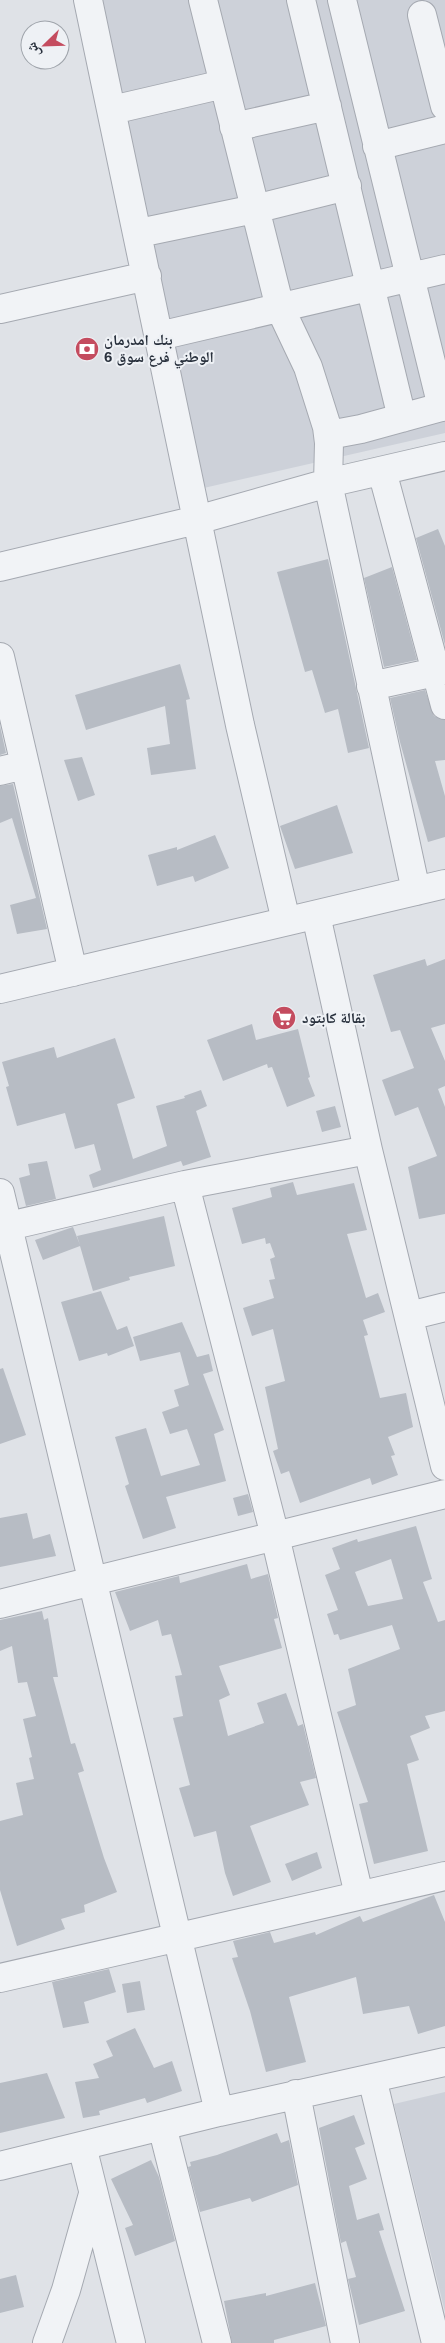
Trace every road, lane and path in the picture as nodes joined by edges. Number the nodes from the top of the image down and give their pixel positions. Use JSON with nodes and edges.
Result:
{"nodes":[{"id":1,"x":88,"y":0,"type":"edge"},
{"id":2,"x":203,"y":0,"type":"edge"},
{"id":3,"x":301,"y":0,"type":"edge"},
{"id":4,"x":342,"y":0,"type":"edge"},
{"id":5,"x":422,"y":15,"type":"dead end"},
{"id":6,"x":224,"y":84,"type":"junction"},
{"id":7,"x":328,"y":106,"type":"junction"},
{"id":8,"x":445,"y":106,"type":"edge"},
{"id":9,"x":112,"y":110,"type":"junction"},
{"id":10,"x":234,"y":127,"type":"junction"},
{"id":11,"x":445,"y":129,"type":"edge"},
{"id":12,"x":376,"y":138,"type":"junction"},
{"id":13,"x":336,"y":141,"type":"junction"},
{"id":14,"x":347,"y":186,"type":"junction"},
{"id":15,"x":255,"y":209,"type":"junction"},
{"id":16,"x":139,"y":233,"type":"junction"},
{"id":17,"x":445,"y":269,"type":"edge"},
{"id":18,"x":147,"y":276,"type":"junction"},
{"id":19,"x":410,"y":277,"type":"junction"},
{"id":20,"x":371,"y":286,"type":"junction"},
{"id":21,"x":280,"y":308,"type":"junction"},
{"id":22,"x":0,"y":309,"type":"edge"},
{"id":23,"x":159,"y":336,"type":"junction"},
{"id":24,"x":444,"y":407,"type":"edge"},
{"id":25,"x":402,"y":418,"type":"junction"},
{"id":26,"x":329,"y":435,"type":"junction"},
{"id":27,"x":445,"y":458,"type":"edge"},
{"id":28,"x":382,"y":471,"type":"junction"},
{"id":29,"x":328,"y":483,"type":"junction"},
{"id":30,"x":197,"y":520,"type":"junction"},
{"id":31,"x":0,"y":566,"type":"edge"},
{"id":32,"x":0,"y":657,"type":"edge"},
{"id":33,"x":441,"y":671,"type":"edge"},
{"id":34,"x":371,"y":686,"type":"junction"},
{"id":35,"x":445,"y":706,"type":"edge"},
{"id":36,"x":12,"y":768,"type":"edge"},
{"id":37,"x":445,"y":884,"type":"edge"},
{"id":38,"x":416,"y":891,"type":"junction"},
{"id":39,"x":316,"y":915,"type":"junction"},
{"id":40,"x":286,"y":921,"type":"junction"},
{"id":41,"x":73,"y":972,"type":"junction"},
{"id":42,"x":0,"y":989,"type":"edge"},
{"id":43,"x":368,"y":1150,"type":"junction"},
{"id":44,"x":185,"y":1185,"type":"junction"},
{"id":45,"x":0,"y":1193,"type":"edge"},
{"id":46,"x":4,"y":1227,"type":"edge"},
{"id":47,"x":445,"y":1307,"type":"edge"},
{"id":48,"x":409,"y":1316,"type":"junction"},
{"id":49,"x":445,"y":1466,"type":"edge"},
{"id":50,"x":445,"y":1494,"type":"edge"},
{"id":51,"x":274,"y":1536,"type":"junction"},
{"id":52,"x":94,"y":1582,"type":"junction"},
{"id":53,"x":0,"y":1604,"type":"edge"},
{"id":54,"x":445,"y":1876,"type":"edge"},
{"id":55,"x":358,"y":1895,"type":"junction"},
{"id":56,"x":178,"y":1938,"type":"junction"},
{"id":57,"x":0,"y":1978,"type":"edge"},
{"id":58,"x":445,"y":2062,"type":"edge"},
{"id":59,"x":372,"y":2078,"type":"junction"},
{"id":60,"x":296,"y":2094,"type":"junction"},
{"id":61,"x":219,"y":2112,"type":"junction"},
{"id":62,"x":162,"y":2126,"type":"junction"},
{"id":63,"x":82,"y":2146,"type":"junction"},
{"id":64,"x":0,"y":2166,"type":"edge"},
{"id":65,"x":94,"y":2193,"type":"junction"},
{"id":66,"x":47,"y":2343,"type":"edge"},
{"id":67,"x":131,"y":2343,"type":"edge"},
{"id":68,"x":216,"y":2343,"type":"edge"},
{"id":69,"x":345,"y":2343,"type":"edge"},
{"id":70,"x":436,"y":2343,"type":"edge"}],
"edges":[{"from":1,"to":9,"type":"street"},
{"from":2,"to":6,"type":"street"},
{"from":3,"to":7,"type":"street"},
{"from":4,"to":12,"type":"street"},
{"from":5,"to":8,"type":"street"},
{"from":6,"to":9,"type":"street"},
{"from":6,"to":10,"type":"street"},
{"from":7,"to":10,"type":"street"},
{"from":7,"to":13,"type":"street"},
{"from":9,"to":16,"type":"street"},
{"from":10,"to":15,"type":"street"},
{"from":11,"to":12,"type":"street"},
{"from":12,"to":13,"type":"street"},
{"from":12,"to":19,"type":"street"},
{"from":13,"to":14,"type":"street"},
{"from":14,"to":15,"type":"street"},
{"from":14,"to":20,"type":"street"},
{"from":15,"to":16,"type":"street"},
{"from":15,"to":21,"type":"street"},
{"from":16,"to":18,"type":"street"},
{"from":17,"to":19,"type":"street"},
{"from":18,"to":22,"type":"street"},
{"from":18,"to":23,"type":"street"},
{"from":19,"to":20,"type":"street"},
{"from":19,"to":24,"type":"street"},
{"from":20,"to":21,"type":"street"},
{"from":20,"to":25,"type":"street"},
{"from":21,"to":23,"type":"street"},
{"from":21,"to":26,"type":"street"},
{"from":23,"to":30,"type":"street"},
{"from":24,"to":25,"type":"street"},
{"from":25,"to":26,"type":"street"},
{"from":26,"to":29,"type":"street"},
{"from":27,"to":28,"type":"street"},
{"from":28,"to":29,"type":"street"},
{"from":28,"to":33,"type":"street"},
{"from":29,"to":30,"type":"street"},
{"from":29,"to":34,"type":"street"},
{"from":30,"to":31,"type":"street"},
{"from":30,"to":40,"type":"street"},
{"from":32,"to":36,"type":"street"},
{"from":33,"to":34,"type":"street"},
{"from":33,"to":35,"type":"street"},
{"from":34,"to":38,"type":"street"},
{"from":36,"to":41,"type":"street"},
{"from":37,"to":38,"type":"street"},
{"from":38,"to":39,"type":"street"},
{"from":39,"to":40,"type":"street"},
{"from":39,"to":43,"type":"street"},
{"from":40,"to":41,"type":"street"},
{"from":41,"to":42,"type":"street"},
{"from":43,"to":44,"type":"street"},
{"from":43,"to":48,"type":"street"},
{"from":44,"to":46,"type":"street"},
{"from":44,"to":51,"type":"street"},
{"from":45,"to":46,"type":"street"},
{"from":46,"to":52,"type":"street"},
{"from":47,"to":48,"type":"street"},
{"from":48,"to":49,"type":"street"},
{"from":50,"to":51,"type":"street"},
{"from":51,"to":52,"type":"street"},
{"from":51,"to":55,"type":"street"},
{"from":52,"to":53,"type":"street"},
{"from":52,"to":56,"type":"street"},
{"from":54,"to":55,"type":"street"},
{"from":55,"to":56,"type":"street"},
{"from":56,"to":57,"type":"street"},
{"from":56,"to":61,"type":"street"},
{"from":58,"to":59,"type":"street"},
{"from":59,"to":60,"type":"street"},
{"from":59,"to":70,"type":"street"},
{"from":60,"to":61,"type":"street"},
{"from":60,"to":69,"type":"street"},
{"from":61,"to":62,"type":"street"},
{"from":62,"to":63,"type":"street"},
{"from":62,"to":68,"type":"street"},
{"from":63,"to":64,"type":"street"},
{"from":63,"to":65,"type":"street"},
{"from":65,"to":66,"type":"street"},
{"from":65,"to":67,"type":"street"}]}
